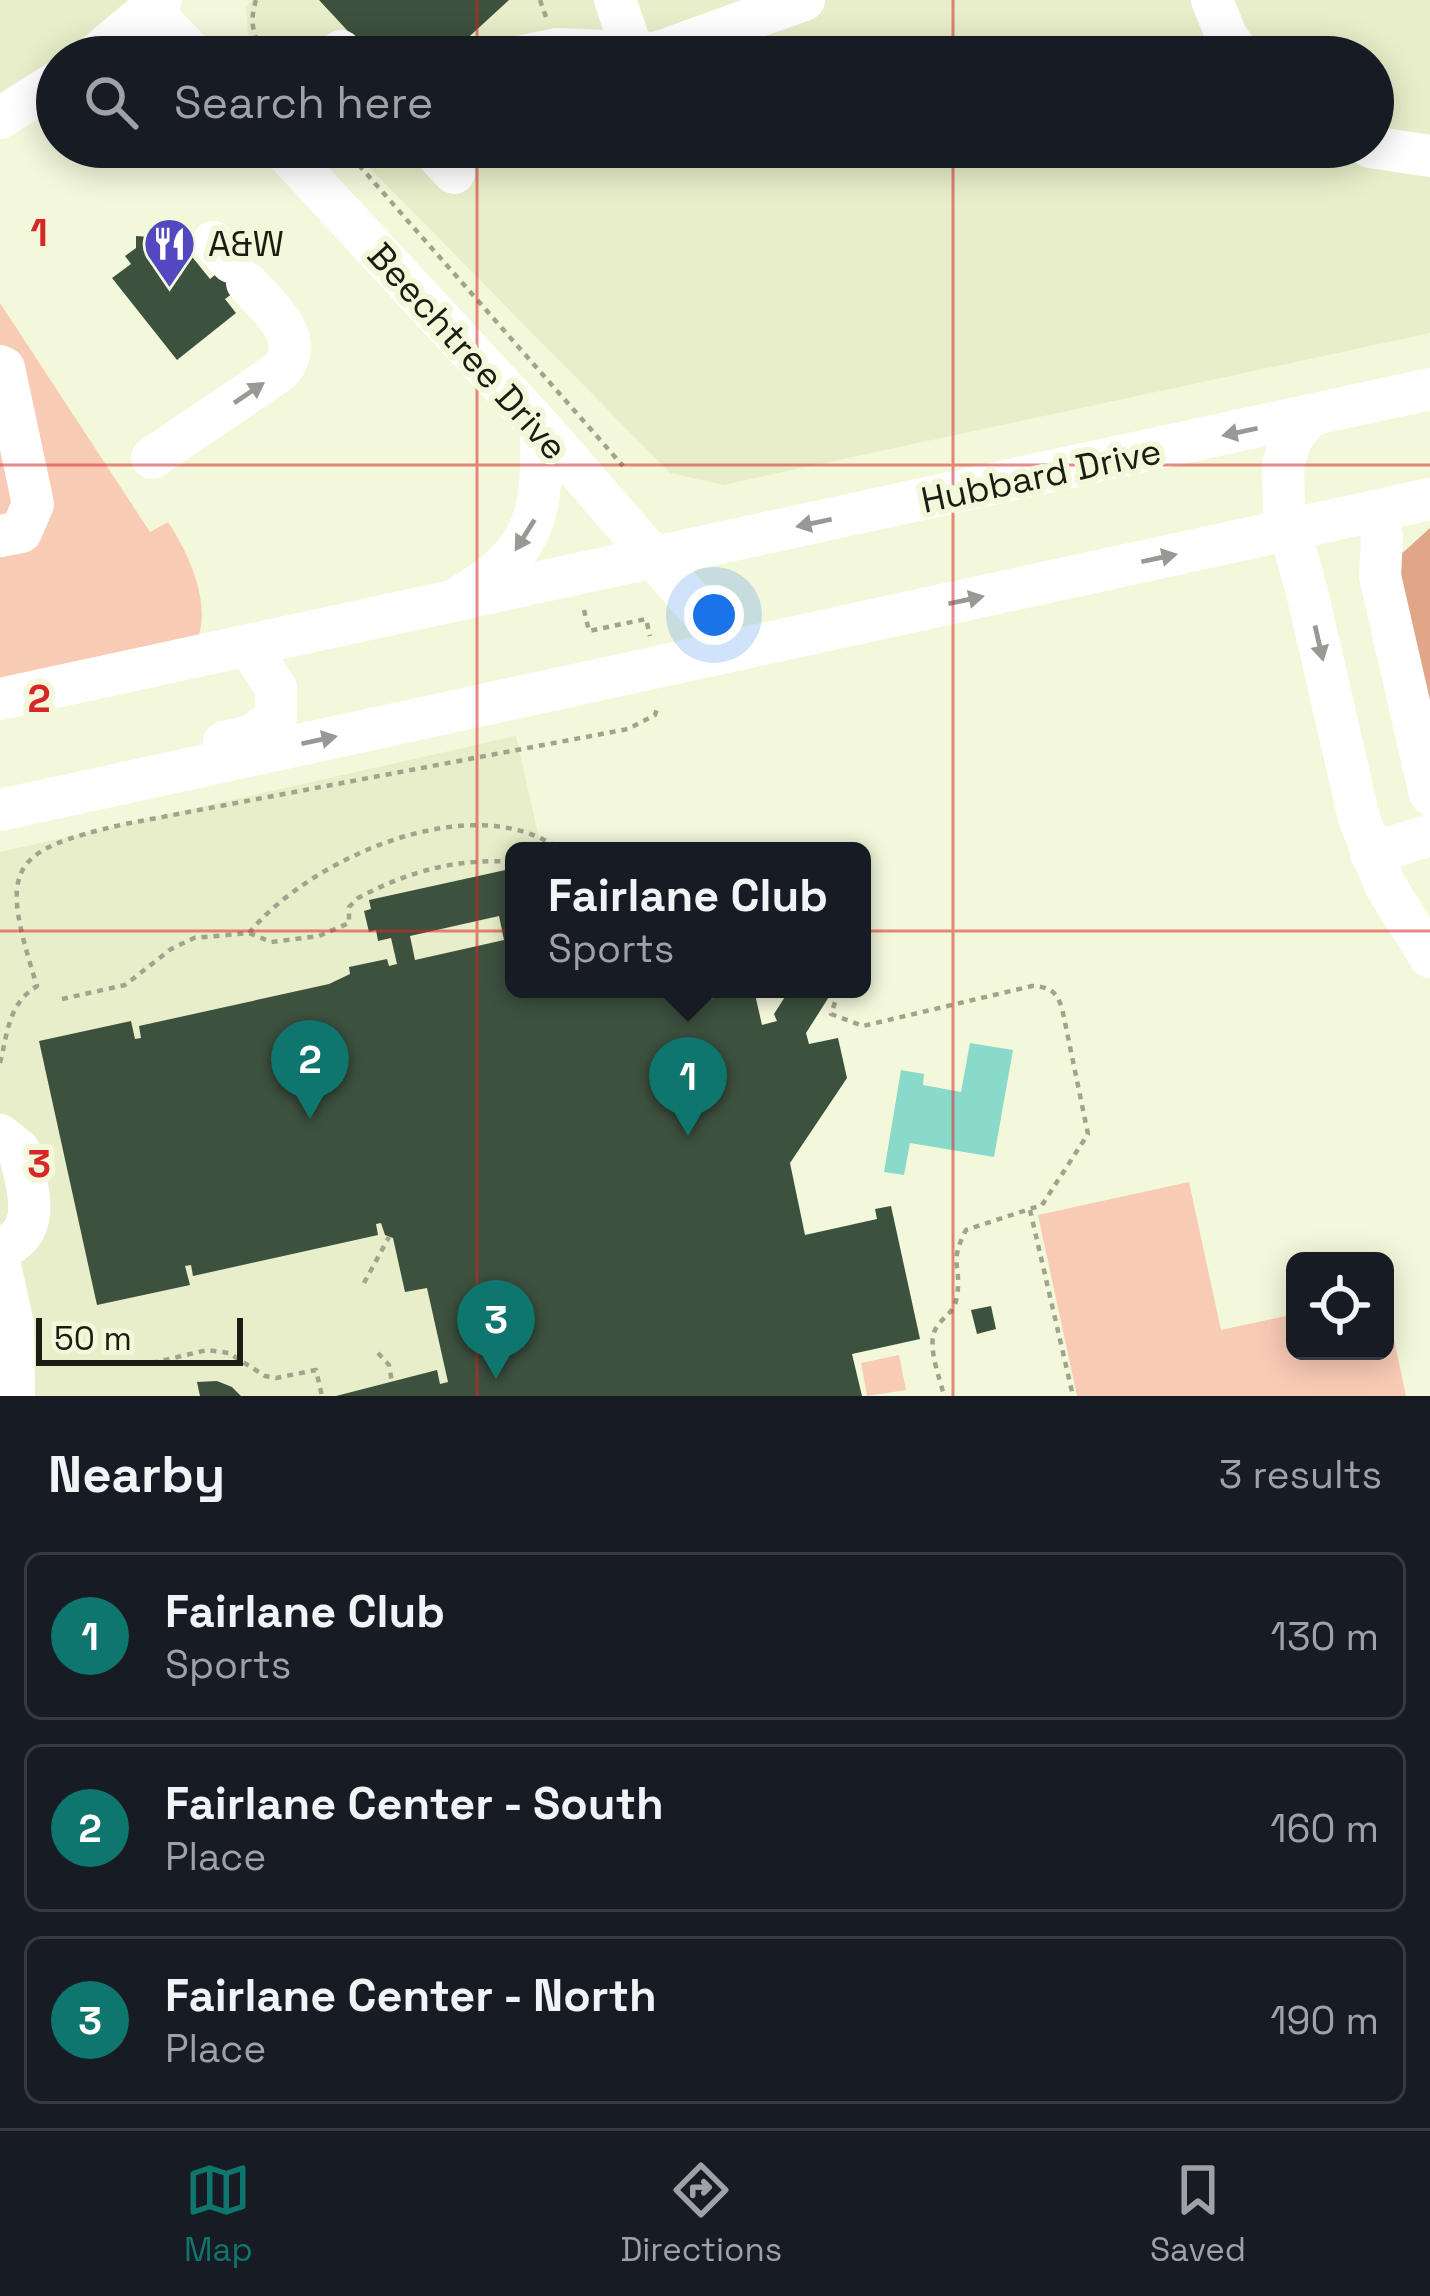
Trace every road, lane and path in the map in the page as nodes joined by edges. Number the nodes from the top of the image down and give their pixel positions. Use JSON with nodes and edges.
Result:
{"nodes":[{"id":1,"x":256,"y":0,"type":"edge"},
{"id":2,"x":615,"y":0,"type":"edge"},
{"id":3,"x":804,"y":0,"type":"edge"},
{"id":4,"x":1212,"y":0,"type":"edge"},
{"id":5,"x":156,"y":5,"type":"edge"},
{"id":6,"x":118,"y":36,"type":"edge"},
{"id":7,"x":180,"y":36,"type":"edge"},
{"id":8,"x":254,"y":36,"type":"edge"},
{"id":9,"x":627,"y":36,"type":"edge"},
{"id":10,"x":711,"y":36,"type":"edge"},
{"id":11,"x":1227,"y":36,"type":"edge"},
{"id":12,"x":36,"y":95,"type":"edge"},
{"id":13,"x":0,"y":118,"type":"edge"},
{"id":14,"x":1394,"y":151,"type":"edge"},
{"id":15,"x":1430,"y":156,"type":"edge"},
{"id":16,"x":300,"y":168,"type":"edge"},
{"id":17,"x":362,"y":168,"type":"edge"},
{"id":18,"x":230,"y":262,"type":"dead end"},
{"id":19,"x":0,"y":366,"type":"edge"},
{"id":20,"x":1430,"y":389,"type":"edge"},
{"id":21,"x":1309,"y":416,"type":"junction"},
{"id":22,"x":541,"y":428,"type":"junction"},
{"id":23,"x":152,"y":458,"type":"dead end"},
{"id":24,"x":624,"y":465,"type":"dead end"},
{"id":25,"x":1430,"y":499,"type":"edge"},
{"id":26,"x":1375,"y":512,"type":"junction"},
{"id":27,"x":1289,"y":530,"type":"junction"},
{"id":28,"x":0,"y":536,"type":"edge"},
{"id":29,"x":652,"y":558,"type":"junction"},
{"id":30,"x":442,"y":604,"type":"junction"},
{"id":31,"x":584,"y":610,"type":"dead end"},
{"id":32,"x":652,"y":642,"type":"dead end"},
{"id":33,"x":250,"y":648,"type":"junction"},
{"id":34,"x":734,"y":650,"type":"junction"},
{"id":35,"x":662,"y":689,"type":"dead end"},
{"id":36,"x":2,"y":699,"type":"edge"},
{"id":37,"x":1430,"y":794,"type":"edge"},
{"id":38,"x":5,"y":819,"type":"edge"},
{"id":39,"x":1430,"y":836,"type":"edge"},
{"id":40,"x":550,"y":842,"type":"edge"},
{"id":41,"x":1371,"y":854,"type":"junction"},
{"id":42,"x":505,"y":861,"type":"edge"},
{"id":43,"x":1414,"y":900,"type":"edge"},
{"id":44,"x":248,"y":934,"type":"junction"},
{"id":45,"x":1430,"y":957,"type":"edge"},
{"id":46,"x":837,"y":998,"type":"edge"},
{"id":47,"x":62,"y":1000,"type":"dead end"},
{"id":48,"x":0,"y":1063,"type":"edge"},
{"id":49,"x":0,"y":1136,"type":"edge"},
{"id":50,"x":1030,"y":1210,"type":"junction"},
{"id":51,"x":389,"y":1237,"type":"dead end"},
{"id":52,"x":0,"y":1249,"type":"edge"},
{"id":53,"x":0,"y":1265,"type":"edge"},
{"id":54,"x":364,"y":1283,"type":"dead end"},
{"id":55,"x":378,"y":1353,"type":"dead end"},
{"id":56,"x":152,"y":1363,"type":"dead end"},
{"id":57,"x":392,"y":1382,"type":"dead end"},
{"id":58,"x":14,"y":1396,"type":"edge"},
{"id":59,"x":322,"y":1396,"type":"edge"},
{"id":60,"x":944,"y":1396,"type":"edge"},
{"id":61,"x":1072,"y":1396,"type":"edge"}],
"edges":[{"from":1,"to":8,"type":"path"},
{"from":2,"to":9,"type":"street"},
{"from":3,"to":10,"type":"street"},
{"from":4,"to":11,"type":"street"},
{"from":5,"to":6,"type":"street"},
{"from":5,"to":7,"type":"street"},
{"from":12,"to":13,"type":"street"},
{"from":14,"to":15,"type":"street"},
{"from":16,"to":22,"type":"street","name":"Beechtree Drive"},
{"from":17,"to":24,"type":"path"},
{"from":23,"to":18,"type":"street","one_way":true},
{"from":19,"to":28,"type":"street"},
{"from":20,"to":21,"type":"street","name":"Hubbard Drive"},
{"from":21,"to":27,"type":"street"},
{"from":21,"to":29,"type":"street","name":"Hubbard Drive","one_way":true},
{"from":22,"to":29,"type":"street","name":"Beechtree Drive"},
{"from":22,"to":30,"type":"street","one_way":true},
{"from":25,"to":26,"type":"street"},
{"from":26,"to":27,"type":"street"},
{"from":26,"to":37,"type":"street"},
{"from":34,"to":27,"type":"street","one_way":true},
{"from":27,"to":41,"type":"street","one_way":true},
{"from":29,"to":30,"type":"street","name":"Hubbard Drive"},
{"from":29,"to":34,"type":"street"},
{"from":30,"to":33,"type":"street","name":"Hubbard Drive"},
{"from":31,"to":32,"type":"path"},
{"from":33,"to":36,"type":"street","name":"Hubbard Drive"},
{"from":33,"to":38,"type":"street"},
{"from":38,"to":34,"type":"street","one_way":true},
{"from":35,"to":48,"type":"path"},
{"from":39,"to":41,"type":"street"},
{"from":40,"to":44,"type":"path"},
{"from":41,"to":43,"type":"street"},
{"from":42,"to":44,"type":"path"},
{"from":43,"to":45,"type":"street"},
{"from":44,"to":47,"type":"path"},
{"from":46,"to":50,"type":"path"},
{"from":49,"to":52,"type":"street"},
{"from":50,"to":60,"type":"path"},
{"from":50,"to":61,"type":"path"},
{"from":51,"to":54,"type":"path"},
{"from":53,"to":58,"type":"street"},
{"from":55,"to":57,"type":"path"},
{"from":56,"to":59,"type":"path"}]}
